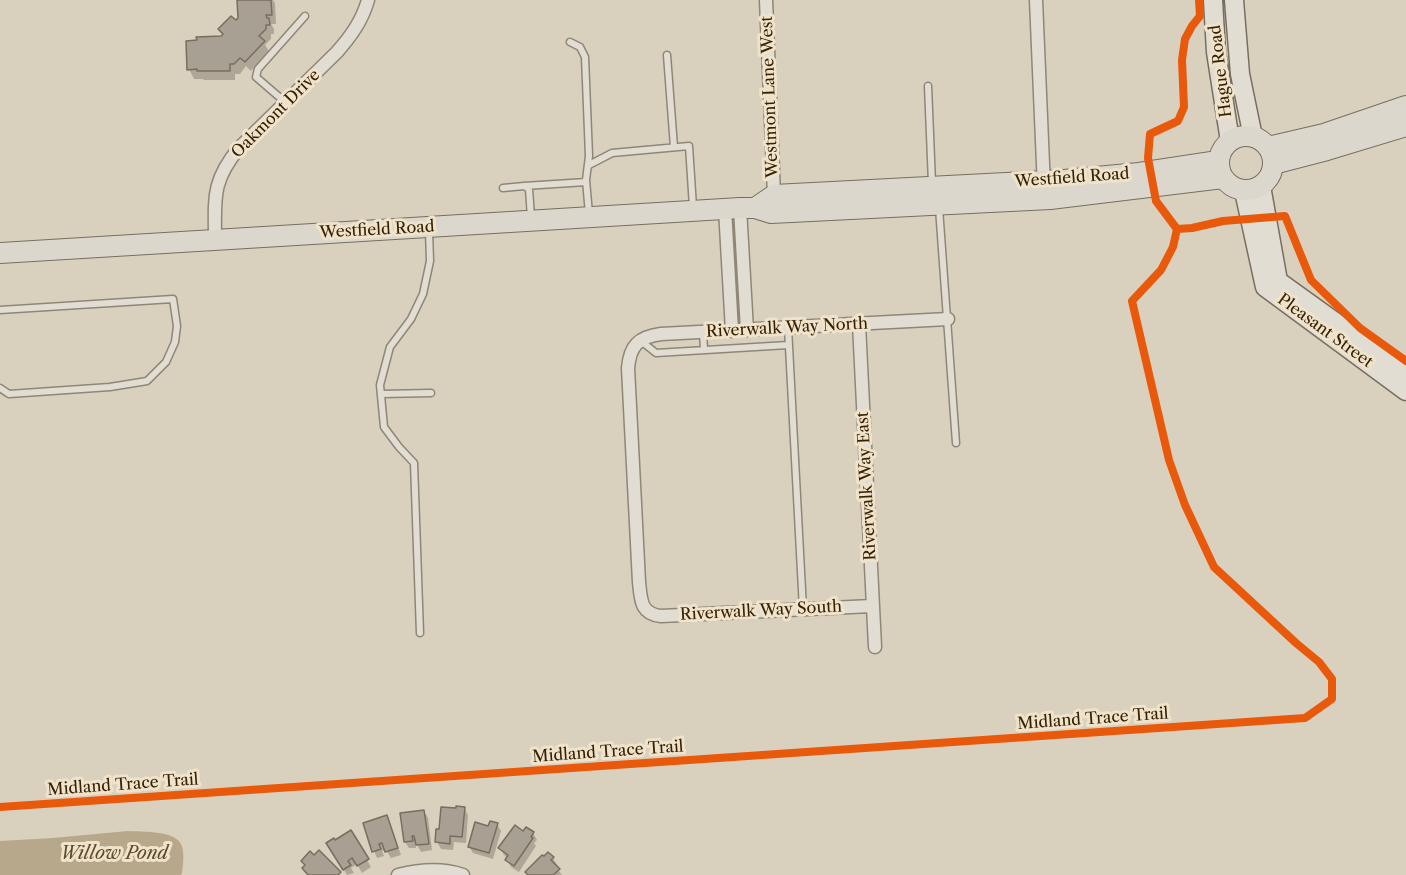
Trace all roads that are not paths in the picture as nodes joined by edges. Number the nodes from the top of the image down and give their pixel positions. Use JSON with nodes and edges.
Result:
{"nodes":[{"id":1,"x":368,"y":0,"type":"edge"},
{"id":2,"x":766,"y":0,"type":"edge"},
{"id":3,"x":1036,"y":0,"type":"edge"},
{"id":4,"x":1213,"y":0,"type":"edge"},
{"id":5,"x":1234,"y":0,"type":"edge"},
{"id":6,"x":305,"y":16,"type":"dead end"},
{"id":7,"x":570,"y":42,"type":"dead end"},
{"id":8,"x":667,"y":54,"type":"dead end"},
{"id":9,"x":928,"y":86,"type":"dead end"},
{"id":10,"x":286,"y":102,"type":"junction"},
{"id":11,"x":1406,"y":106,"type":"edge"},
{"id":12,"x":1406,"y":126,"type":"edge"},
{"id":13,"x":1230,"y":141,"type":"junction"},
{"id":14,"x":674,"y":147,"type":"junction"},
{"id":15,"x":1264,"y":149,"type":"junction"},
{"id":16,"x":589,"y":165,"type":"junction"},
{"id":17,"x":1221,"y":169,"type":"junction"},
{"id":18,"x":586,"y":182,"type":"junction"},
{"id":19,"x":524,"y":186,"type":"junction"},
{"id":20,"x":503,"y":188,"type":"dead end"},
{"id":21,"x":1252,"y":188,"type":"junction"},
{"id":22,"x":1044,"y":190,"type":"junction"},
{"id":23,"x":774,"y":195,"type":"junction"},
{"id":24,"x":935,"y":195,"type":"junction"},
{"id":25,"x":740,"y":208,"type":"junction"},
{"id":26,"x":693,"y":211,"type":"junction"},
{"id":27,"x":590,"y":217,"type":"junction"},
{"id":28,"x":532,"y":221,"type":"junction"},
{"id":29,"x":429,"y":227,"type":"junction"},
{"id":30,"x":215,"y":240,"type":"junction"},
{"id":31,"x":0,"y":253,"type":"edge"},
{"id":32,"x":0,"y":310,"type":"edge"},
{"id":33,"x":948,"y":319,"type":"junction"},
{"id":34,"x":859,"y":324,"type":"junction"},
{"id":35,"x":788,"y":328,"type":"junction"},
{"id":36,"x":732,"y":330,"type":"junction"},
{"id":37,"x":747,"y":330,"type":"junction"},
{"id":38,"x":703,"y":332,"type":"junction"},
{"id":39,"x":641,"y":340,"type":"junction"},
{"id":40,"x":789,"y":345,"type":"junction"},
{"id":41,"x":704,"y":350,"type":"junction"},
{"id":42,"x":1406,"y":373,"type":"edge"},
{"id":43,"x":0,"y":388,"type":"edge"},
{"id":44,"x":1406,"y":391,"type":"edge"},
{"id":45,"x":431,"y":393,"type":"dead end"},
{"id":46,"x":381,"y":394,"type":"junction"},
{"id":47,"x":956,"y":443,"type":"dead end"},
{"id":48,"x":872,"y":606,"type":"junction"},
{"id":49,"x":803,"y":609,"type":"junction"},
{"id":50,"x":420,"y":633,"type":"dead end"},
{"id":51,"x":874,"y":647,"type":"dead end"},
{"id":52,"x":398,"y":875,"type":"edge"},
{"id":53,"x":463,"y":875,"type":"edge"}],
"edges":[{"from":1,"to":10,"type":"street","name":"Oakmont Drive"},
{"from":2,"to":23,"type":"street","name":"Westmont Lane West"},
{"from":3,"to":22,"type":"street"},
{"from":4,"to":13,"type":"main road","name":"Hague Road"},
{"from":5,"to":15,"type":"main road","name":"Hague Road"},
{"from":6,"to":10,"type":"lane"},
{"from":7,"to":16,"type":"lane"},
{"from":8,"to":14,"type":"lane"},
{"from":9,"to":24,"type":"lane"},
{"from":10,"to":30,"type":"street","name":"Oakmont Drive"},
{"from":11,"to":15,"type":"main road"},
{"from":12,"to":15,"type":"main road"},
{"from":13,"to":15,"type":"main road"},
{"from":13,"to":17,"type":"main road"},
{"from":14,"to":16,"type":"lane"},
{"from":14,"to":26,"type":"lane"},
{"from":15,"to":21,"type":"main road"},
{"from":16,"to":18,"type":"lane"},
{"from":17,"to":21,"type":"main road"},
{"from":17,"to":22,"type":"main road","name":"Westfield Road"},
{"from":18,"to":19,"type":"lane"},
{"from":18,"to":27,"type":"lane"},
{"from":19,"to":20,"type":"lane"},
{"from":19,"to":28,"type":"lane"},
{"from":21,"to":42,"type":"main road","name":"Pleasant Street"},
{"from":21,"to":44,"type":"main road","name":"Pleasant Street"},
{"from":22,"to":24,"type":"main road","name":"Westfield Road"},
{"from":23,"to":24,"type":"main road","name":"Westfield Road"},
{"from":23,"to":25,"type":"main road","name":"Westfield Road"},
{"from":24,"to":25,"type":"main road","name":"Westfield Road"},
{"from":24,"to":33,"type":"lane"},
{"from":25,"to":26,"type":"main road","name":"Westfield Road"},
{"from":25,"to":36,"type":"street"},
{"from":25,"to":37,"type":"street"},
{"from":26,"to":27,"type":"main road","name":"Westfield Road"},
{"from":27,"to":28,"type":"main road","name":"Westfield Road"},
{"from":28,"to":29,"type":"main road","name":"Westfield Road"},
{"from":29,"to":30,"type":"main road","name":"Westfield Road"},
{"from":29,"to":46,"type":"lane"},
{"from":30,"to":31,"type":"main road","name":"Westfield Road"},
{"from":32,"to":43,"type":"lane"},
{"from":33,"to":34,"type":"street","name":"Riverwalk Way North"},
{"from":33,"to":47,"type":"lane"},
{"from":34,"to":35,"type":"street","name":"Riverwalk Way North"},
{"from":34,"to":48,"type":"street","name":"Riverwalk Way East"},
{"from":35,"to":37,"type":"street","name":"Riverwalk Way North"},
{"from":35,"to":40,"type":"lane"},
{"from":36,"to":37,"type":"street","name":"Riverwalk Way North"},
{"from":36,"to":38,"type":"street","name":"Riverwalk Way North"},
{"from":38,"to":39,"type":"street","name":"Riverwalk Way North"},
{"from":38,"to":41,"type":"lane"},
{"from":39,"to":41,"type":"lane"},
{"from":39,"to":49,"type":"street","name":"Riverwalk Way South"},
{"from":40,"to":41,"type":"lane"},
{"from":40,"to":49,"type":"lane"},
{"from":45,"to":46,"type":"lane"},
{"from":46,"to":50,"type":"lane"},
{"from":48,"to":49,"type":"street","name":"Riverwalk Way South"},
{"from":48,"to":51,"type":"street","name":"Riverwalk Way East"},
{"from":52,"to":53,"type":"street"}]}
